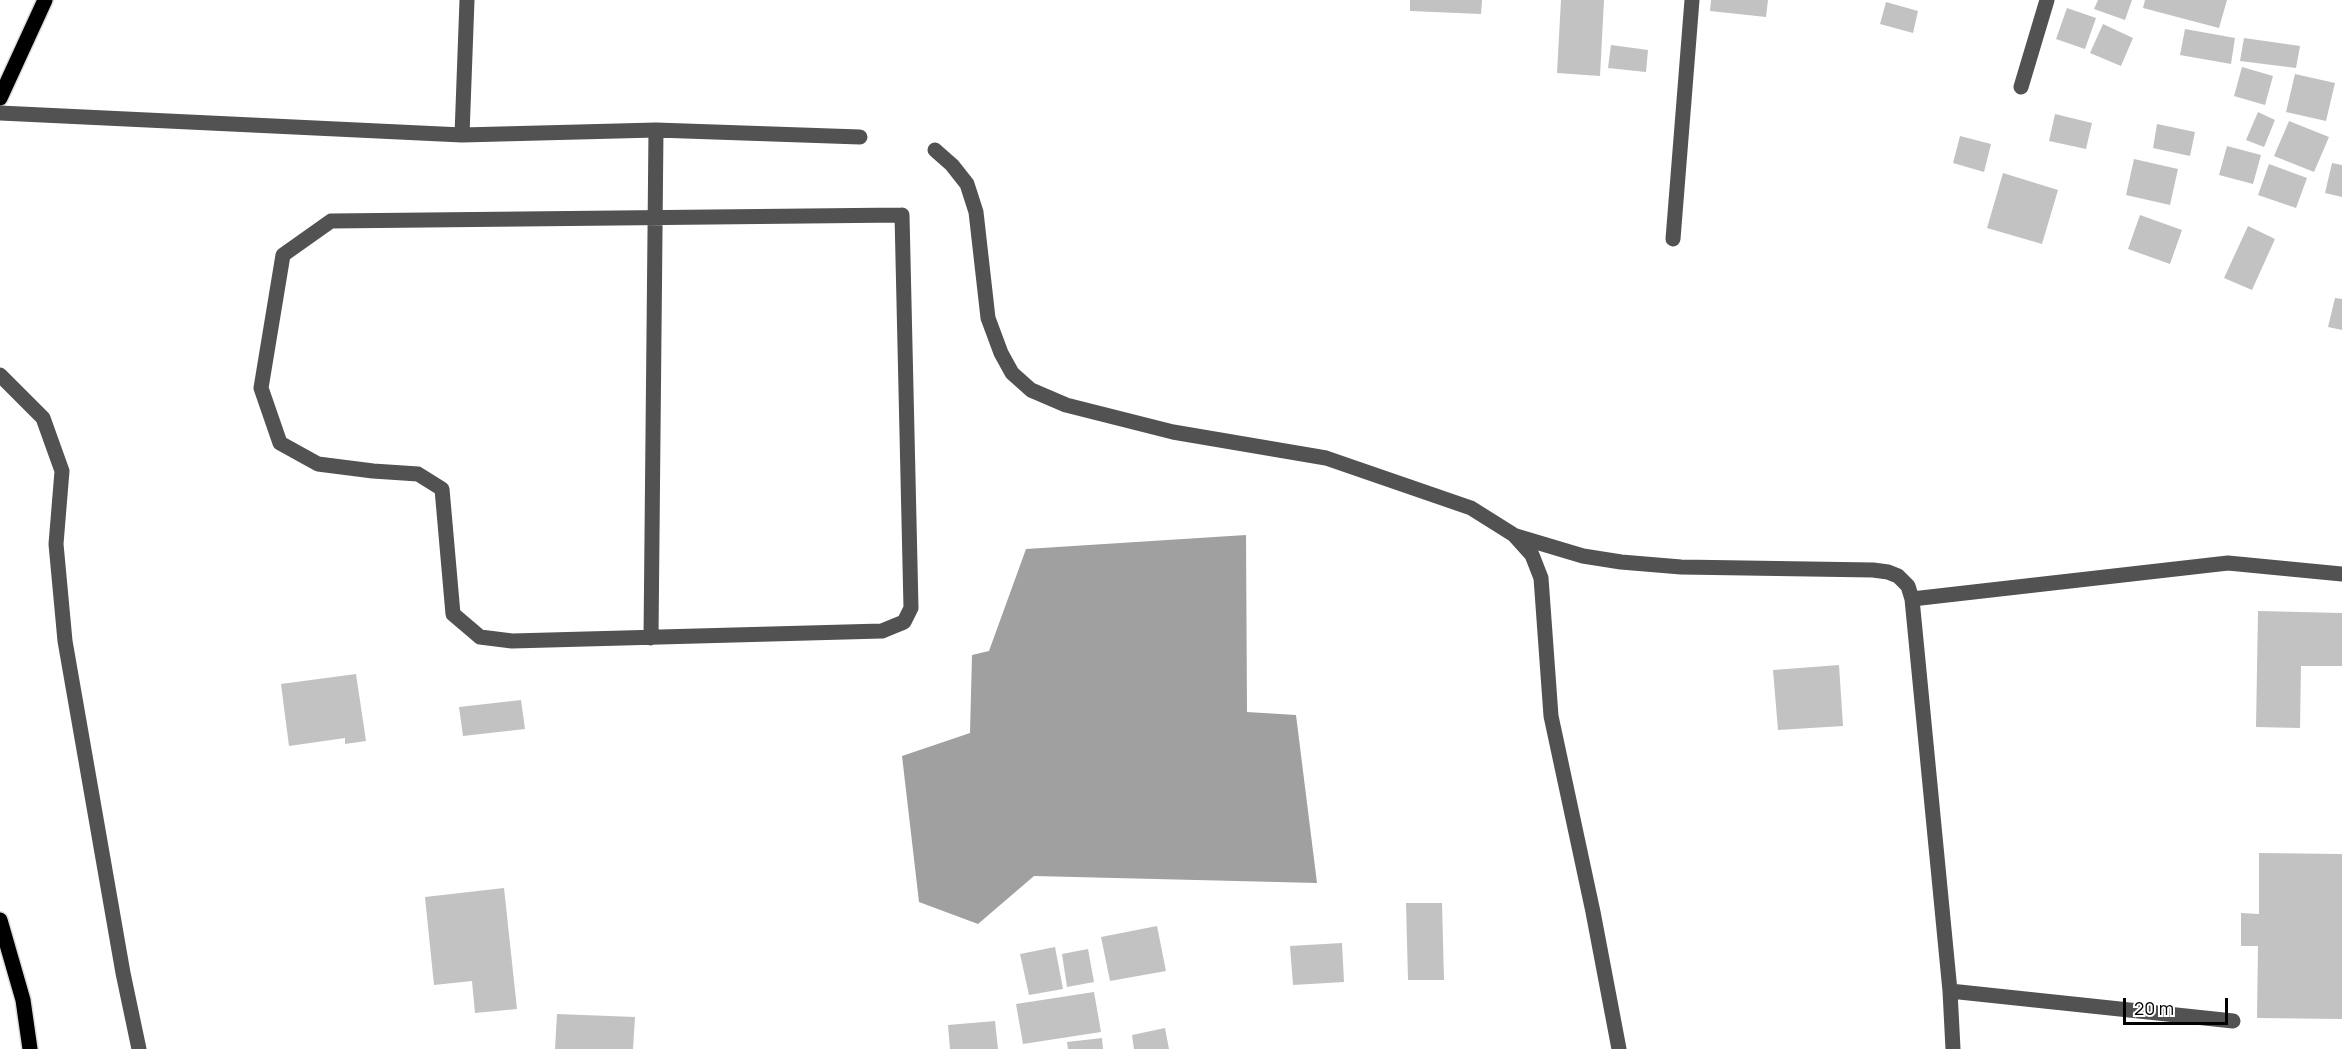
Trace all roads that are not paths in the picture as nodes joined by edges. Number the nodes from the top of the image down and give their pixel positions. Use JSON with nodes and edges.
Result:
{"nodes":[{"id":1,"x":45,"y":0,"type":"edge"},
{"id":2,"x":467,"y":0,"type":"edge"},
{"id":3,"x":1692,"y":0,"type":"edge"},
{"id":4,"x":2047,"y":0,"type":"edge"},
{"id":5,"x":2021,"y":87,"type":"dead end"},
{"id":6,"x":0,"y":98,"type":"edge"},
{"id":7,"x":0,"y":113,"type":"edge"},
{"id":8,"x":656,"y":130,"type":"junction"},
{"id":9,"x":462,"y":135,"type":"junction"},
{"id":10,"x":860,"y":137,"type":"dead end"},
{"id":11,"x":935,"y":150,"type":"dead end"},
{"id":12,"x":656,"y":218,"type":"junction"},
{"id":13,"x":1673,"y":238,"type":"dead end"},
{"id":14,"x":0,"y":375,"type":"edge"},
{"id":15,"x":1514,"y":535,"type":"junction"},
{"id":16,"x":2342,"y":574,"type":"edge"},
{"id":17,"x":1912,"y":599,"type":"junction"},
{"id":18,"x":651,"y":638,"type":"junction"},
{"id":19,"x":0,"y":920,"type":"edge"},
{"id":20,"x":1950,"y":991,"type":"junction"},
{"id":21,"x":2233,"y":1022,"type":"dead end"},
{"id":22,"x":30,"y":1049,"type":"edge"},
{"id":23,"x":139,"y":1049,"type":"edge"},
{"id":24,"x":1619,"y":1049,"type":"edge"},
{"id":25,"x":1953,"y":1049,"type":"edge"}],
"edges":[{"from":1,"to":6,"type":"main road"},
{"from":2,"to":9,"type":"street"},
{"from":3,"to":13,"type":"street"},
{"from":4,"to":5,"type":"street"},
{"from":7,"to":9,"type":"street"},
{"from":8,"to":9,"type":"street"},
{"from":8,"to":10,"type":"street"},
{"from":8,"to":12,"type":"street"},
{"from":11,"to":15,"type":"street"},
{"from":12,"to":18,"type":"street"},
{"from":12,"to":18,"type":"street"},
{"from":12,"to":18,"type":"street"},
{"from":14,"to":23,"type":"street"},
{"from":15,"to":17,"type":"street"},
{"from":15,"to":24,"type":"street"},
{"from":16,"to":17,"type":"street"},
{"from":17,"to":20,"type":"street"},
{"from":19,"to":22,"type":"main road"},
{"from":20,"to":21,"type":"street"},
{"from":20,"to":25,"type":"street"}]}
